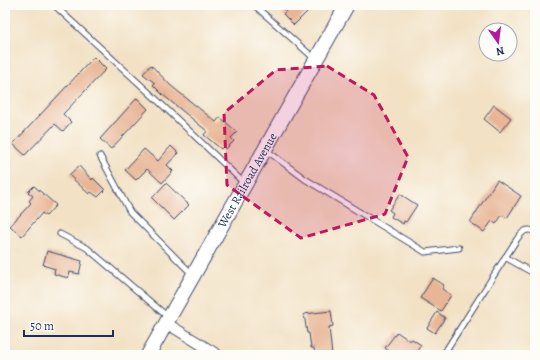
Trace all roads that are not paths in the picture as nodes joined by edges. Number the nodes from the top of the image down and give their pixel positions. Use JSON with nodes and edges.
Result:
{"nodes":[{"id":1,"x":54,"y":5,"type":"edge"},
{"id":2,"x":254,"y":5,"type":"edge"},
{"id":3,"x":347,"y":5,"type":"edge"},
{"id":4,"x":316,"y":60,"type":"junction"},
{"id":5,"x":265,"y":149,"type":"junction"},
{"id":6,"x":100,"y":156,"type":"dead end"},
{"id":7,"x":245,"y":184,"type":"junction"},
{"id":8,"x":535,"y":232,"type":"edge"},
{"id":9,"x":60,"y":234,"type":"dead end"},
{"id":10,"x":459,"y":248,"type":"dead end"},
{"id":11,"x":505,"y":257,"type":"junction"},
{"id":12,"x":535,"y":274,"type":"edge"},
{"id":13,"x":193,"y":275,"type":"junction"},
{"id":14,"x":168,"y":320,"type":"junction"},
{"id":15,"x":148,"y":355,"type":"edge"},
{"id":16,"x":218,"y":355,"type":"edge"},
{"id":17,"x":443,"y":355,"type":"edge"}],
"edges":[{"from":1,"to":7,"type":"lane"},
{"from":2,"to":4,"type":"lane"},
{"from":3,"to":4,"type":"main road","name":"West Railroad Avenue"},
{"from":4,"to":5,"type":"main road","name":"West Railroad Avenue"},
{"from":5,"to":7,"type":"main road","name":"West Railroad Avenue"},
{"from":5,"to":10,"type":"lane"},
{"from":6,"to":13,"type":"lane"},
{"from":7,"to":13,"type":"main road","name":"West Railroad Avenue"},
{"from":8,"to":11,"type":"lane"},
{"from":9,"to":14,"type":"lane"},
{"from":11,"to":12,"type":"lane"},
{"from":11,"to":17,"type":"lane"},
{"from":13,"to":14,"type":"main road","name":"West Railroad Avenue"},
{"from":14,"to":15,"type":"main road","name":"West Railroad Avenue"},
{"from":14,"to":16,"type":"street"}]}
